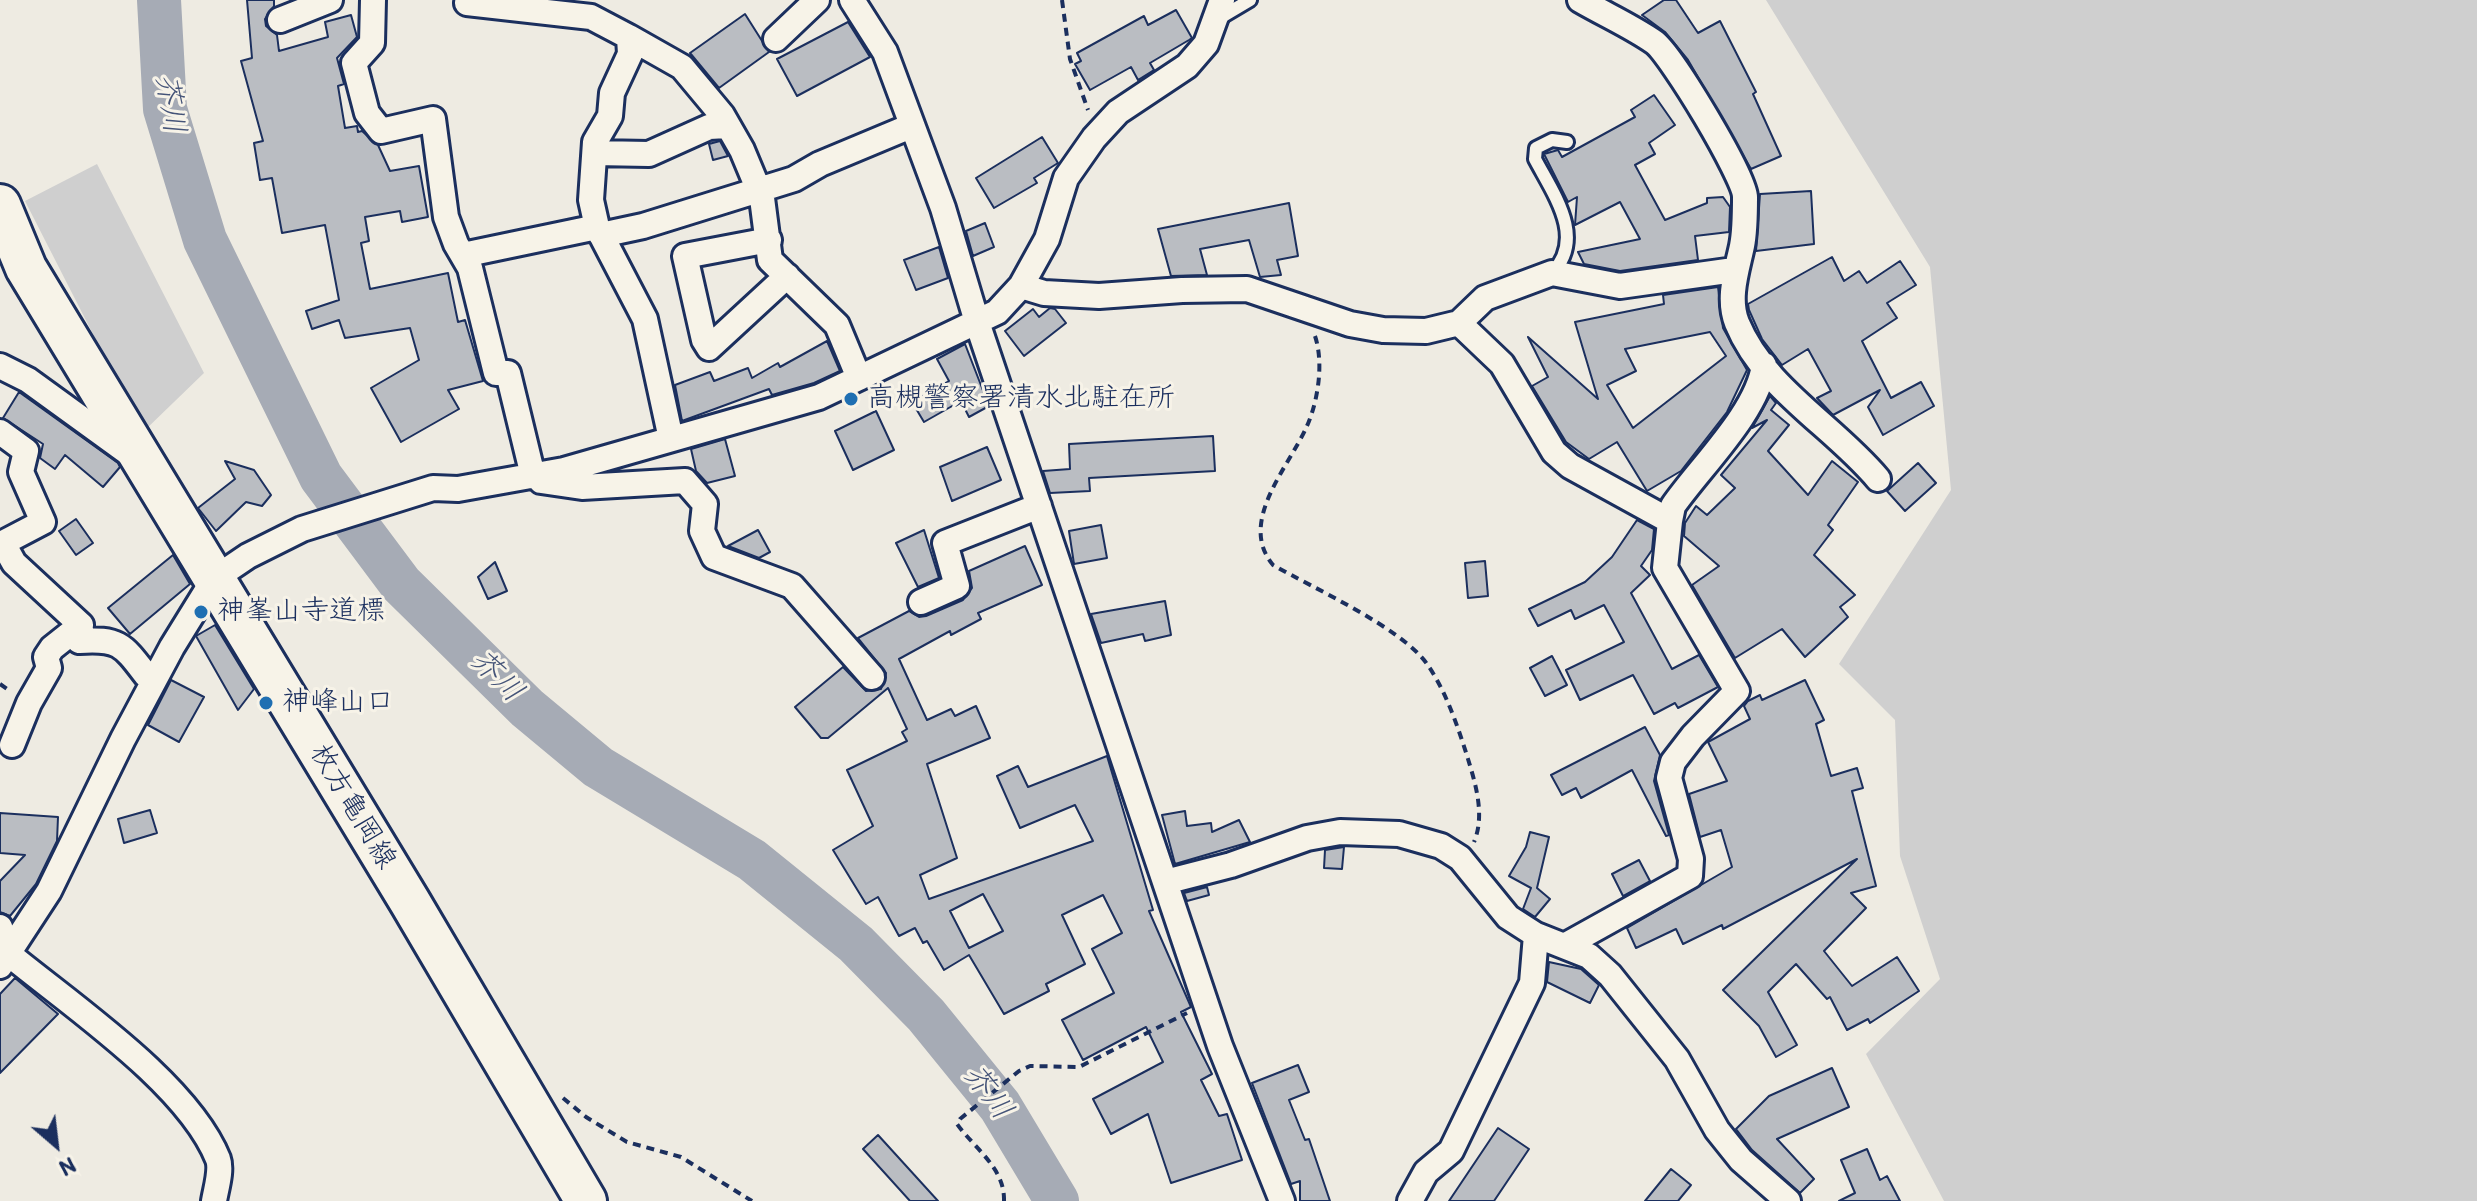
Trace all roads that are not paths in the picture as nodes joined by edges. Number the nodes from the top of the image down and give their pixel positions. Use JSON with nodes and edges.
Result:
{"nodes":[{"id":1,"x":330,"y":0,"type":"edge"},
{"id":2,"x":373,"y":0,"type":"edge"},
{"id":3,"x":817,"y":0,"type":"edge"},
{"id":4,"x":852,"y":0,"type":"edge"},
{"id":5,"x":1250,"y":0,"type":"edge"},
{"id":6,"x":1580,"y":0,"type":"edge"},
{"id":7,"x":467,"y":3,"type":"dead end"},
{"id":8,"x":514,"y":4,"type":"edge"},
{"id":9,"x":1218,"y":11,"type":"edge"},
{"id":10,"x":280,"y":20,"type":"dead end"},
{"id":11,"x":629,"y":37,"type":"junction"},
{"id":12,"x":776,"y":39,"type":"dead end"},
{"id":13,"x":727,"y":126,"type":"junction"},
{"id":14,"x":911,"y":126,"type":"junction"},
{"id":15,"x":1567,"y":142,"type":"dead end"},
{"id":16,"x":595,"y":153,"type":"junction"},
{"id":17,"x":758,"y":188,"type":"junction"},
{"id":18,"x":0,"y":205,"type":"edge"},
{"id":19,"x":599,"y":231,"type":"junction"},
{"id":20,"x":769,"y":240,"type":"junction"},
{"id":21,"x":463,"y":255,"type":"junction"},
{"id":22,"x":1734,"y":270,"type":"junction"},
{"id":23,"x":1552,"y":273,"type":"junction"},
{"id":24,"x":787,"y":276,"type":"junction"},
{"id":25,"x":1021,"y":286,"type":"junction"},
{"id":26,"x":977,"y":322,"type":"junction"},
{"id":27,"x":1459,"y":323,"type":"junction"},
{"id":28,"x":1764,"y":365,"type":"junction"},
{"id":29,"x":0,"y":366,"type":"edge"},
{"id":30,"x":859,"y":378,"type":"junction"},
{"id":31,"x":0,"y":432,"type":"edge"},
{"id":32,"x":671,"y":439,"type":"junction"},
{"id":33,"x":145,"y":466,"type":"junction"},
{"id":34,"x":526,"y":477,"type":"junction"},
{"id":35,"x":1878,"y":479,"type":"dead end"},
{"id":36,"x":1039,"y":506,"type":"junction"},
{"id":37,"x":1670,"y":521,"type":"junction"},
{"id":38,"x":214,"y":579,"type":"junction"},
{"id":39,"x":921,"y":602,"type":"dead end"},
{"id":40,"x":81,"y":625,"type":"junction"},
{"id":41,"x":146,"y":675,"type":"dead end"},
{"id":42,"x":872,"y":677,"type":"dead end"},
{"id":43,"x":12,"y":745,"type":"dead end"},
{"id":44,"x":1165,"y":882,"type":"junction"},
{"id":45,"x":0,"y":927,"type":"edge"},
{"id":46,"x":1536,"y":935,"type":"junction"},
{"id":47,"x":1566,"y":945,"type":"junction"},
{"id":48,"x":5,"y":961,"type":"edge"},
{"id":49,"x":214,"y":1201,"type":"edge"},
{"id":50,"x":586,"y":1201,"type":"edge"},
{"id":51,"x":1282,"y":1201,"type":"edge"},
{"id":52,"x":1410,"y":1201,"type":"edge"},
{"id":53,"x":1788,"y":1201,"type":"edge"}],
"edges":[{"from":1,"to":10,"type":"street"},
{"from":2,"to":21,"type":"street"},
{"from":3,"to":12,"type":"street"},
{"from":4,"to":14,"type":"street"},
{"from":5,"to":9,"type":"lane"},
{"from":6,"to":22,"type":"street"},
{"from":7,"to":8,"type":"street"},
{"from":8,"to":11,"type":"street"},
{"from":9,"to":25,"type":"street"},
{"from":11,"to":13,"type":"street"},
{"from":11,"to":16,"type":"street"},
{"from":13,"to":16,"type":"street"},
{"from":13,"to":17,"type":"street"},
{"from":14,"to":17,"type":"street"},
{"from":14,"to":26,"type":"street"},
{"from":15,"to":23,"type":"lane"},
{"from":16,"to":19,"type":"street"},
{"from":17,"to":19,"type":"street"},
{"from":17,"to":20,"type":"street"},
{"from":18,"to":33,"type":"main road","name":"枚方亀岡線"},
{"from":19,"to":21,"type":"street"},
{"from":19,"to":32,"type":"street"},
{"from":20,"to":24,"type":"street"},
{"from":20,"to":24,"type":"street"},
{"from":21,"to":34,"type":"street"},
{"from":22,"to":23,"type":"street"},
{"from":22,"to":28,"type":"street"},
{"from":23,"to":27,"type":"street"},
{"from":24,"to":30,"type":"street"},
{"from":25,"to":26,"type":"street"},
{"from":25,"to":27,"type":"street"},
{"from":26,"to":30,"type":"street"},
{"from":26,"to":36,"type":"street"},
{"from":27,"to":37,"type":"street"},
{"from":28,"to":35,"type":"street"},
{"from":28,"to":37,"type":"street"},
{"from":29,"to":33,"type":"street"},
{"from":30,"to":32,"type":"street"},
{"from":31,"to":40,"type":"street"},
{"from":32,"to":34,"type":"street"},
{"from":33,"to":38,"type":"main road","name":"枚方亀岡線"},
{"from":34,"to":38,"type":"street"},
{"from":34,"to":42,"type":"street"},
{"from":36,"to":39,"type":"street"},
{"from":36,"to":44,"type":"street"},
{"from":37,"to":47,"type":"street"},
{"from":38,"to":48,"type":"street"},
{"from":38,"to":50,"type":"main road","name":"枚方亀岡線"},
{"from":40,"to":41,"type":"street"},
{"from":40,"to":43,"type":"street"},
{"from":44,"to":46,"type":"street"},
{"from":44,"to":51,"type":"street"},
{"from":45,"to":48,"type":"street"},
{"from":46,"to":47,"type":"street"},
{"from":46,"to":52,"type":"street"},
{"from":47,"to":53,"type":"street"},
{"from":48,"to":49,"type":"street"}]}
